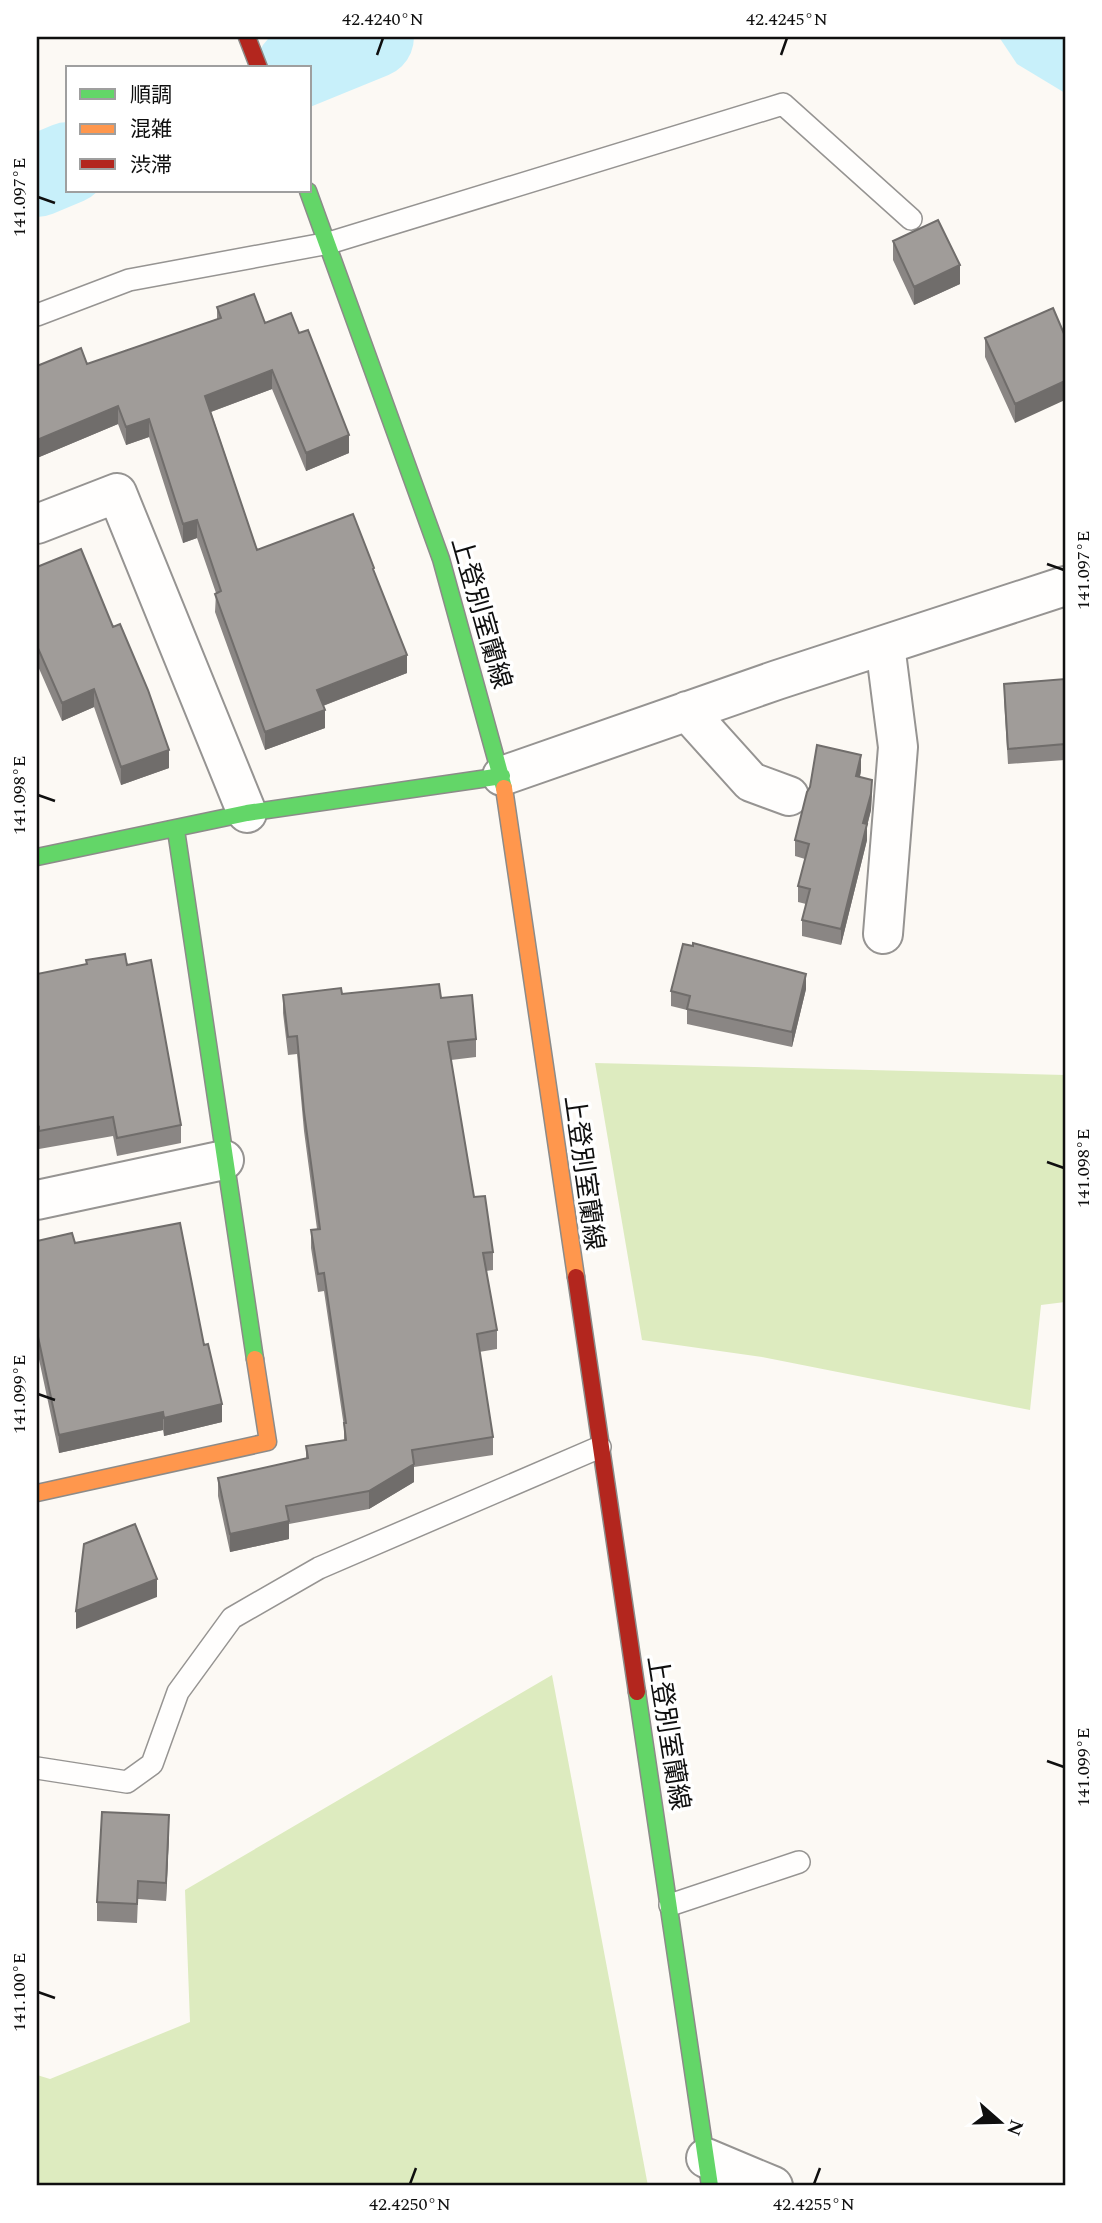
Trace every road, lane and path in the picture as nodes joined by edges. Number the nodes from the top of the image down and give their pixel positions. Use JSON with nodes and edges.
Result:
{"nodes":[{"id":1,"x":247,"y":37,"type":"edge"},
{"id":2,"x":258,"y":66,"type":"edge"},
{"id":3,"x":308,"y":192,"type":"edge"},
{"id":4,"x":911,"y":219,"type":"dead end"},
{"id":5,"x":329,"y":243,"type":"junction"},
{"id":6,"x":37,"y":315,"type":"edge"},
{"id":7,"x":37,"y":524,"type":"edge"},
{"id":8,"x":1065,"y":586,"type":"edge"},
{"id":9,"x":885,"y":645,"type":"junction"},
{"id":10,"x":687,"y":711,"type":"junction"},
{"id":11,"x":502,"y":776,"type":"junction"},
{"id":12,"x":789,"y":796,"type":"dead end"},
{"id":13,"x":247,"y":813,"type":"junction"},
{"id":14,"x":176,"y":830,"type":"junction"},
{"id":15,"x":37,"y":857,"type":"edge"},
{"id":16,"x":883,"y":934,"type":"dead end"},
{"id":17,"x":224,"y":1160,"type":"junction"},
{"id":18,"x":37,"y":1200,"type":"edge"},
{"id":19,"x":600,"y":1447,"type":"junction"},
{"id":20,"x":37,"y":1493,"type":"edge"},
{"id":21,"x":37,"y":1768,"type":"edge"},
{"id":22,"x":799,"y":1862,"type":"dead end"},
{"id":23,"x":670,"y":1905,"type":"junction"},
{"id":24,"x":708,"y":2172,"type":"edge"},
{"id":25,"x":773,"y":2186,"type":"edge"}],
"edges":[{"from":1,"to":2,"type":"main road"},
{"from":3,"to":5,"type":"main road","name":"上登別室蘭線"},
{"from":4,"to":5,"type":"lane"},
{"from":5,"to":6,"type":"lane"},
{"from":5,"to":11,"type":"main road","name":"上登別室蘭線"},
{"from":7,"to":13,"type":"street"},
{"from":8,"to":9,"type":"street"},
{"from":9,"to":10,"type":"street"},
{"from":9,"to":16,"type":"street"},
{"from":10,"to":11,"type":"street"},
{"from":10,"to":12,"type":"street"},
{"from":11,"to":13,"type":"main road"},
{"from":11,"to":19,"type":"main road","name":"上登別室蘭線"},
{"from":13,"to":14,"type":"main road"},
{"from":14,"to":15,"type":"main road"},
{"from":14,"to":17,"type":"main road"},
{"from":17,"to":18,"type":"street"},
{"from":17,"to":20,"type":"main road"},
{"from":19,"to":21,"type":"lane"},
{"from":19,"to":23,"type":"main road","name":"上登別室蘭線"},
{"from":22,"to":23,"type":"lane"},
{"from":23,"to":24,"type":"main road","name":"上登別室蘭線"},
{"from":24,"to":25,"type":"street"}]}
